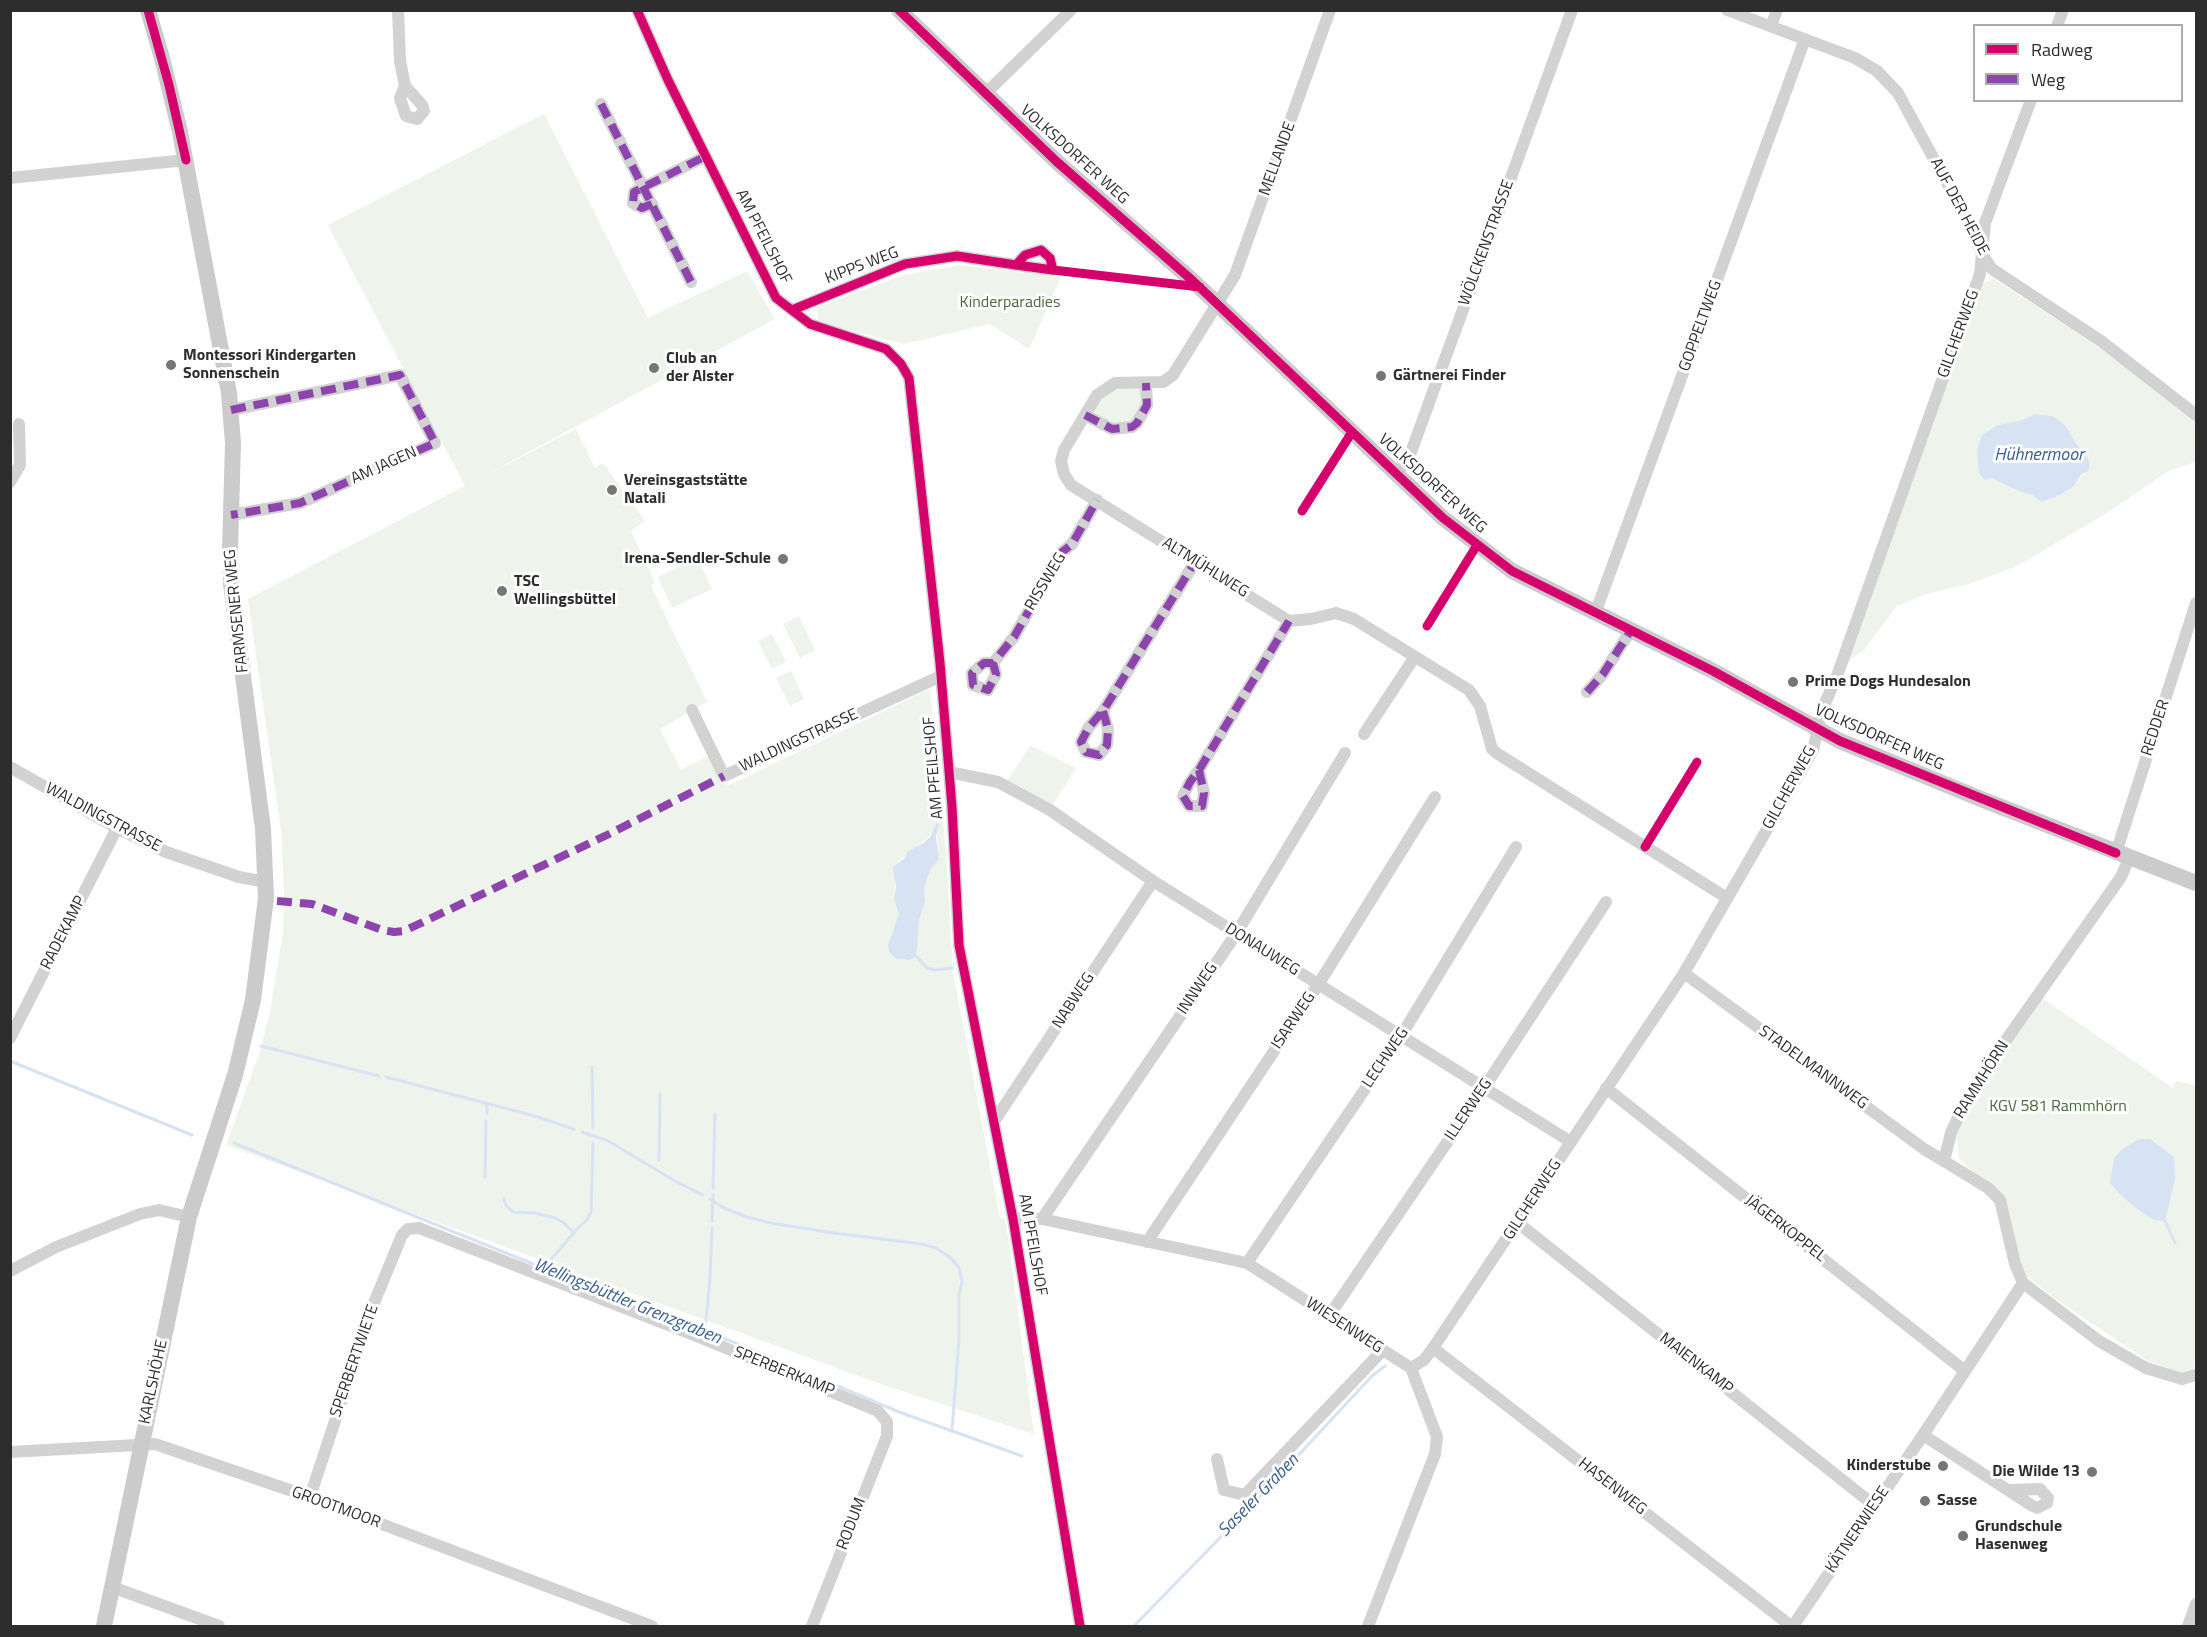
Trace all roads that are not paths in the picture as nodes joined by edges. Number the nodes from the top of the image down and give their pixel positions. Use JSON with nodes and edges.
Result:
{"nodes":[{"id":1,"x":398,"y":10,"type":"edge"},
{"id":2,"x":637,"y":10,"type":"edge"},
{"id":3,"x":899,"y":10,"type":"edge"},
{"id":4,"x":1071,"y":10,"type":"edge"},
{"id":5,"x":1330,"y":10,"type":"edge"},
{"id":6,"x":1572,"y":10,"type":"edge"},
{"id":7,"x":1727,"y":10,"type":"edge"},
{"id":8,"x":1777,"y":10,"type":"edge"},
{"id":9,"x":148,"y":11,"type":"edge"},
{"id":10,"x":1771,"y":26,"type":"junction"},
{"id":11,"x":1805,"y":39,"type":"junction"},
{"id":12,"x":405,"y":86,"type":"dead end"},
{"id":13,"x":986,"y":93,"type":"junction"},
{"id":14,"x":2030,"y":102,"type":"edge"},
{"id":15,"x":601,"y":104,"type":"dead end"},
{"id":16,"x":706,"y":156,"type":"junction"},
{"id":17,"x":186,"y":160,"type":"junction"},
{"id":18,"x":10,"y":178,"type":"edge"},
{"id":19,"x":644,"y":188,"type":"junction"},
{"id":20,"x":1982,"y":254,"type":"junction"},
{"id":21,"x":1016,"y":265,"type":"dead end"},
{"id":22,"x":691,"y":282,"type":"dead end"},
{"id":23,"x":1218,"y":304,"type":"junction"},
{"id":24,"x":792,"y":310,"type":"junction"},
{"id":25,"x":1146,"y":383,"type":"junction"},
{"id":26,"x":231,"y":410,"type":"junction"},
{"id":27,"x":1086,"y":415,"type":"junction"},
{"id":28,"x":2196,"y":415,"type":"edge"},
{"id":29,"x":19,"y":424,"type":"dead end"},
{"id":30,"x":1397,"y":474,"type":"junction"},
{"id":31,"x":10,"y":482,"type":"edge"},
{"id":32,"x":1097,"y":500,"type":"junction"},
{"id":33,"x":231,"y":515,"type":"junction"},
{"id":34,"x":1195,"y":562,"type":"junction"},
{"id":35,"x":2196,"y":603,"type":"edge"},
{"id":36,"x":1596,"y":611,"type":"junction"},
{"id":37,"x":1289,"y":621,"type":"junction"},
{"id":38,"x":1631,"y":630,"type":"junction"},
{"id":39,"x":1413,"y":657,"type":"junction"},
{"id":40,"x":993,"y":663,"type":"dead end"},
{"id":41,"x":941,"y":676,"type":"junction"},
{"id":42,"x":1587,"y":692,"type":"dead end"},
{"id":43,"x":692,"y":710,"type":"dead end"},
{"id":44,"x":1103,"y":711,"type":"dead end"},
{"id":45,"x":1819,"y":731,"type":"junction"},
{"id":46,"x":1364,"y":734,"type":"dead end"},
{"id":47,"x":1346,"y":753,"type":"dead end"},
{"id":48,"x":10,"y":767,"type":"edge"},
{"id":49,"x":1199,"y":770,"type":"dead end"},
{"id":50,"x":949,"y":772,"type":"junction"},
{"id":51,"x":1435,"y":797,"type":"dead end"},
{"id":52,"x":117,"y":828,"type":"junction"},
{"id":53,"x":1516,"y":847,"type":"dead end"},
{"id":54,"x":2123,"y":855,"type":"junction"},
{"id":55,"x":1153,"y":881,"type":"junction"},
{"id":56,"x":266,"y":882,"type":"junction"},
{"id":57,"x":2196,"y":883,"type":"edge"},
{"id":58,"x":1727,"y":898,"type":"junction"},
{"id":59,"x":1606,"y":902,"type":"dead end"},
{"id":60,"x":1236,"y":934,"type":"junction"},
{"id":61,"x":1684,"y":973,"type":"junction"},
{"id":62,"x":1318,"y":985,"type":"junction"},
{"id":63,"x":1401,"y":1036,"type":"junction"},
{"id":64,"x":10,"y":1038,"type":"edge"},
{"id":65,"x":1484,"y":1088,"type":"junction"},
{"id":66,"x":1606,"y":1088,"type":"junction"},
{"id":67,"x":995,"y":1120,"type":"junction"},
{"id":68,"x":213,"y":1140,"type":"joint"},
{"id":69,"x":1571,"y":1142,"type":"junction"},
{"id":70,"x":1944,"y":1161,"type":"junction"},
{"id":71,"x":189,"y":1217,"type":"junction"},
{"id":72,"x":1013,"y":1219,"type":"junction"},
{"id":73,"x":1042,"y":1219,"type":"junction"},
{"id":74,"x":1518,"y":1223,"type":"junction"},
{"id":75,"x":408,"y":1229,"type":"joint"},
{"id":76,"x":1147,"y":1242,"type":"junction"},
{"id":77,"x":1247,"y":1263,"type":"junction"},
{"id":78,"x":10,"y":1271,"type":"edge"},
{"id":79,"x":2023,"y":1282,"type":"junction"},
{"id":80,"x":1329,"y":1316,"type":"junction"},
{"id":81,"x":1433,"y":1348,"type":"junction"},
{"id":82,"x":1382,"y":1351,"type":"junction"},
{"id":83,"x":1411,"y":1368,"type":"junction"},
{"id":84,"x":1965,"y":1371,"type":"junction"},
{"id":85,"x":2196,"y":1375,"type":"edge"},
{"id":86,"x":887,"y":1422,"type":"joint"},
{"id":87,"x":1923,"y":1435,"type":"junction"},
{"id":88,"x":142,"y":1444,"type":"junction"},
{"id":89,"x":10,"y":1452,"type":"edge"},
{"id":90,"x":1217,"y":1459,"type":"dead end"},
{"id":91,"x":2010,"y":1490,"type":"dead end"},
{"id":92,"x":310,"y":1497,"type":"junction"},
{"id":93,"x":1875,"y":1506,"type":"junction"},
{"id":94,"x":112,"y":1587,"type":"junction"},
{"id":95,"x":2196,"y":1604,"type":"edge"},
{"id":96,"x":104,"y":1626,"type":"edge"},
{"id":97,"x":219,"y":1626,"type":"edge"},
{"id":98,"x":652,"y":1626,"type":"edge"},
{"id":99,"x":812,"y":1626,"type":"edge"},
{"id":100,"x":1080,"y":1626,"type":"edge"},
{"id":101,"x":1368,"y":1626,"type":"edge"},
{"id":102,"x":1792,"y":1626,"type":"edge"},
{"id":103,"x":2188,"y":1626,"type":"edge"}],
"edges":[{"from":1,"to":12,"type":"street"},
{"from":2,"to":16,"type":"street","name":"AM PFEILSHOF"},
{"from":3,"to":13,"type":"main road","name":"VOLKSDORFER WEG"},
{"from":4,"to":13,"type":"street"},
{"from":5,"to":23,"type":"street","name":"MELLANDE"},
{"from":6,"to":30,"type":"street","name":"WÖLCKENSTRASSE"},
{"from":7,"to":10,"type":"street","name":"AUF DER HEIDE"},
{"from":8,"to":10,"type":"street"},
{"from":9,"to":17,"type":"main road","name":"FARMSENER WEG"},
{"from":10,"to":11,"type":"street","name":"AUF DER HEIDE"},
{"from":11,"to":20,"type":"street","name":"AUF DER HEIDE"},
{"from":11,"to":36,"type":"street","name":"GOPPELTWEG"},
{"from":13,"to":23,"type":"main road","name":"VOLKSDORFER WEG"},
{"from":14,"to":20,"type":"street","name":"GILCHERWEG"},
{"from":15,"to":19,"type":"street"},
{"from":16,"to":19,"type":"street"},
{"from":16,"to":24,"type":"street","name":"AM PFEILSHOF"},
{"from":17,"to":18,"type":"street"},
{"from":17,"to":26,"type":"main road","name":"FARMSENER WEG"},
{"from":19,"to":22,"type":"street"},
{"from":20,"to":28,"type":"street","name":"AUF DER HEIDE"},
{"from":20,"to":45,"type":"street","name":"GILCHERWEG"},
{"from":21,"to":24,"type":"street","name":"KIPPS WEG"},
{"from":23,"to":25,"type":"street","name":"ALTMÜHLWEG"},
{"from":23,"to":30,"type":"main road","name":"VOLKSDORFER WEG"},
{"from":24,"to":41,"type":"street","name":"AM PFEILSHOF"},
{"from":25,"to":27,"type":"street","name":"ALTMÜHLWEG"},
{"from":25,"to":27,"type":"street"},
{"from":26,"to":33,"type":"main road","name":"FARMSENER WEG"},
{"from":26,"to":33,"type":"street","name":"AM JAGEN"},
{"from":27,"to":32,"type":"street","name":"ALTMÜHLWEG"},
{"from":29,"to":31,"type":"street"},
{"from":30,"to":36,"type":"main road","name":"VOLKSDORFER WEG"},
{"from":32,"to":34,"type":"street","name":"ALTMÜHLWEG"},
{"from":32,"to":40,"type":"street","name":"RISSWEG"},
{"from":33,"to":56,"type":"main road","name":"FARMSENER WEG"},
{"from":34,"to":37,"type":"street","name":"ALTMÜHLWEG"},
{"from":34,"to":44,"type":"street"},
{"from":35,"to":54,"type":"street","name":"REDDER"},
{"from":36,"to":38,"type":"main road","name":"VOLKSDORFER WEG"},
{"from":37,"to":39,"type":"street"},
{"from":37,"to":49,"type":"street"},
{"from":38,"to":42,"type":"street"},
{"from":38,"to":45,"type":"main road","name":"VOLKSDORFER WEG"},
{"from":39,"to":46,"type":"street"},
{"from":39,"to":58,"type":"street"},
{"from":41,"to":43,"type":"street","name":"WALDINGSTRASSE"},
{"from":41,"to":50,"type":"street","name":"AM PFEILSHOF"},
{"from":45,"to":54,"type":"main road","name":"VOLKSDORFER WEG"},
{"from":45,"to":58,"type":"street","name":"GILCHERWEG"},
{"from":47,"to":60,"type":"street","name":"INNWEG"},
{"from":48,"to":52,"type":"street","name":"WALDINGSTRASSE"},
{"from":50,"to":55,"type":"street","name":"DONAUWEG"},
{"from":50,"to":67,"type":"street","name":"AM PFEILSHOF"},
{"from":51,"to":62,"type":"street","name":"ISARWEG"},
{"from":52,"to":56,"type":"street","name":"WALDINGSTRASSE"},
{"from":52,"to":64,"type":"street","name":"RADEKAMP"},
{"from":53,"to":63,"type":"street","name":"LECHWEG"},
{"from":54,"to":57,"type":"main road","name":"VOLKSDORFER WEG"},
{"from":54,"to":70,"type":"street","name":"RAMMHÖRN"},
{"from":55,"to":60,"type":"street","name":"DONAUWEG"},
{"from":55,"to":67,"type":"street","name":"NABWEG"},
{"from":56,"to":68,"type":"main road","name":"FARMSENER WEG"},
{"from":58,"to":61,"type":"street","name":"GILCHERWEG"},
{"from":59,"to":65,"type":"street","name":"ILLERWEG"},
{"from":60,"to":62,"type":"street","name":"DONAUWEG"},
{"from":60,"to":73,"type":"street","name":"INNWEG"},
{"from":61,"to":66,"type":"street","name":"GILCHERWEG"},
{"from":61,"to":70,"type":"street","name":"STADELMANNWEG"},
{"from":62,"to":63,"type":"street","name":"DONAUWEG"},
{"from":62,"to":76,"type":"street","name":"ISARWEG"},
{"from":63,"to":65,"type":"street","name":"DONAUWEG"},
{"from":63,"to":77,"type":"street","name":"LECHWEG"},
{"from":65,"to":69,"type":"street","name":"DONAUWEG"},
{"from":65,"to":80,"type":"street","name":"ILLERWEG"},
{"from":66,"to":69,"type":"street","name":"GILCHERWEG"},
{"from":66,"to":84,"type":"street","name":"JÄGERKOPPEL"},
{"from":67,"to":72,"type":"street","name":"AM PFEILSHOF"},
{"from":68,"to":71,"type":"main road","name":"KARLSHÖHE"},
{"from":69,"to":74,"type":"street","name":"GILCHERWEG"},
{"from":70,"to":79,"type":"street"},
{"from":71,"to":78,"type":"street"},
{"from":71,"to":88,"type":"main road","name":"KARLSHÖHE"},
{"from":72,"to":73,"type":"street","name":"WIESENWEG"},
{"from":72,"to":100,"type":"street","name":"AM PFEILSHOF"},
{"from":73,"to":76,"type":"street","name":"WIESENWEG"},
{"from":74,"to":81,"type":"street","name":"GILCHERWEG"},
{"from":74,"to":93,"type":"street","name":"MAIENKAMP"},
{"from":75,"to":86,"type":"street","name":"SPERBERKAMP"},
{"from":75,"to":92,"type":"street","name":"SPERBERTWIETE"},
{"from":76,"to":77,"type":"street","name":"WIESENWEG"},
{"from":77,"to":80,"type":"street","name":"WIESENWEG"},
{"from":79,"to":84,"type":"street","name":"KÄTNERWIESE"},
{"from":79,"to":85,"type":"street"},
{"from":80,"to":82,"type":"street","name":"WIESENWEG"},
{"from":81,"to":83,"type":"street","name":"GILCHERWEG"},
{"from":81,"to":102,"type":"street","name":"HASENWEG"},
{"from":82,"to":83,"type":"street","name":"WIESENWEG"},
{"from":82,"to":90,"type":"street"},
{"from":83,"to":101,"type":"street"},
{"from":84,"to":87,"type":"street","name":"KÄTNERWIESE"},
{"from":86,"to":99,"type":"street","name":"RODUM"},
{"from":87,"to":91,"type":"street"},
{"from":87,"to":93,"type":"street","name":"KÄTNERWIESE"},
{"from":88,"to":89,"type":"street","name":"GROOTMOOR"},
{"from":88,"to":92,"type":"street","name":"GROOTMOOR"},
{"from":88,"to":94,"type":"main road","name":"KARLSHÖHE"},
{"from":92,"to":98,"type":"street","name":"GROOTMOOR"},
{"from":93,"to":102,"type":"street","name":"KÄTNERWIESE"},
{"from":94,"to":96,"type":"main road","name":"KARLSHÖHE"},
{"from":94,"to":97,"type":"street"},
{"from":95,"to":103,"type":"street"}]}
